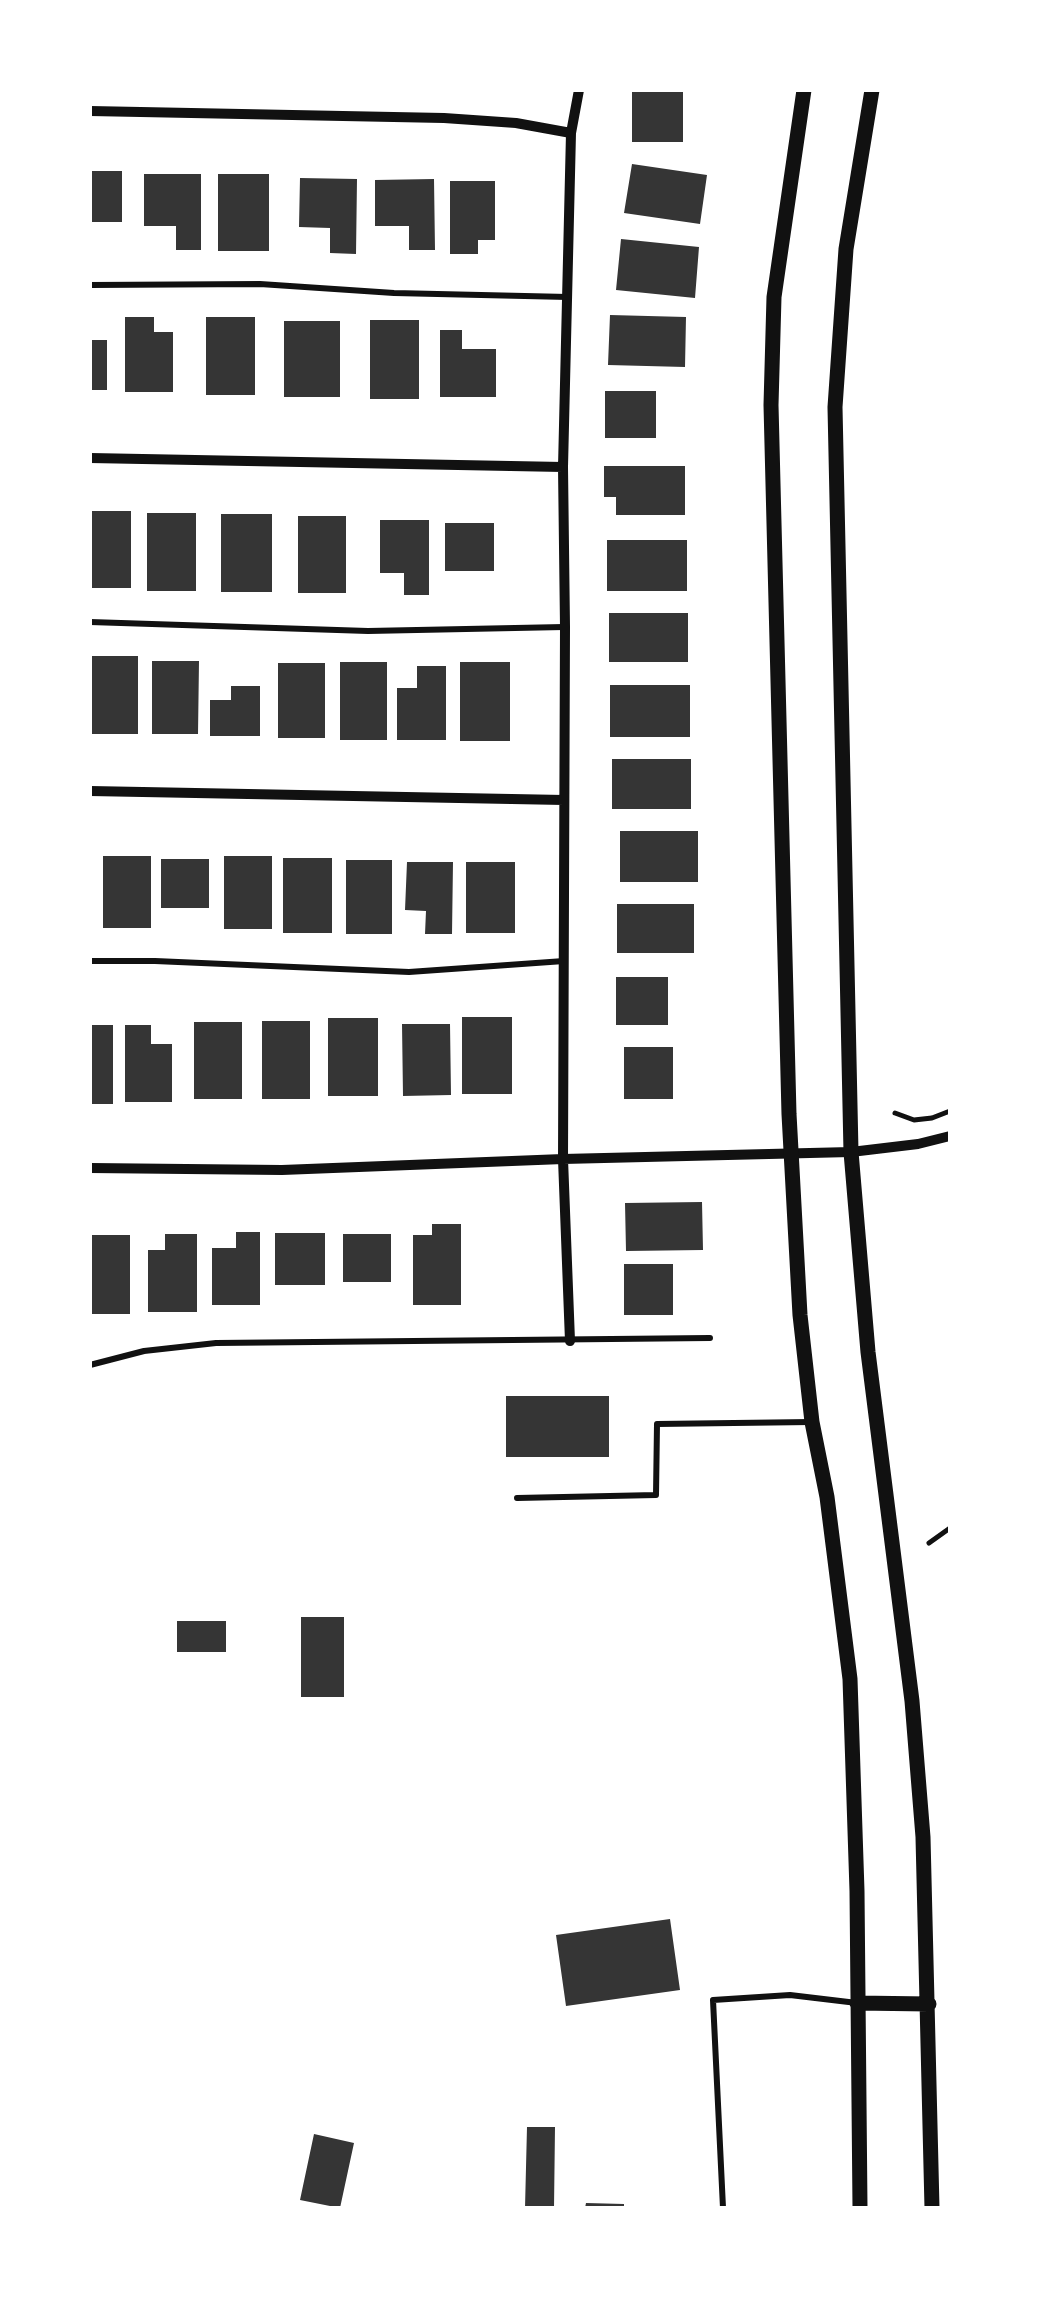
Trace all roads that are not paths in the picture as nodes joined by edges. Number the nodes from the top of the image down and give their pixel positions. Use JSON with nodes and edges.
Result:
{"nodes":[{"id":1,"x":579,"y":90,"type":"edge"},
{"id":2,"x":804,"y":90,"type":"edge"},
{"id":3,"x":872,"y":90,"type":"edge"},
{"id":4,"x":90,"y":111,"type":"edge"},
{"id":5,"x":571,"y":132,"type":"junction"},
{"id":6,"x":90,"y":285,"type":"edge"},
{"id":7,"x":568,"y":297,"type":"junction"},
{"id":8,"x":90,"y":458,"type":"edge"},
{"id":9,"x":563,"y":467,"type":"junction"},
{"id":10,"x":90,"y":622,"type":"edge"},
{"id":11,"x":565,"y":627,"type":"junction"},
{"id":12,"x":90,"y":791,"type":"edge"},
{"id":13,"x":564,"y":800,"type":"junction"},
{"id":14,"x":564,"y":961,"type":"junction"},
{"id":15,"x":90,"y":962,"type":"edge"},
{"id":16,"x":950,"y":1136,"type":"edge"},
{"id":17,"x":851,"y":1152,"type":"junction"},
{"id":18,"x":790,"y":1154,"type":"junction"},
{"id":19,"x":563,"y":1158,"type":"junction"},
{"id":20,"x":90,"y":1168,"type":"edge"},
{"id":21,"x":710,"y":1338,"type":"dead end"},
{"id":22,"x":570,"y":1341,"type":"junction"},
{"id":23,"x":90,"y":1365,"type":"edge"},
{"id":24,"x":812,"y":1422,"type":"junction"},
{"id":25,"x":517,"y":1498,"type":"dead end"},
{"id":26,"x":857,"y":2003,"type":"junction"},
{"id":27,"x":929,"y":2004,"type":"junction"},
{"id":28,"x":723,"y":2208,"type":"edge"},
{"id":29,"x":860,"y":2208,"type":"edge"},
{"id":30,"x":932,"y":2208,"type":"edge"}],
"edges":[{"from":1,"to":5,"type":"street"},
{"from":2,"to":18,"type":"main road"},
{"from":3,"to":17,"type":"main road"},
{"from":4,"to":5,"type":"street"},
{"from":5,"to":7,"type":"street"},
{"from":6,"to":7,"type":"lane"},
{"from":7,"to":9,"type":"street"},
{"from":8,"to":9,"type":"street"},
{"from":9,"to":11,"type":"street"},
{"from":10,"to":11,"type":"lane"},
{"from":11,"to":13,"type":"street"},
{"from":12,"to":13,"type":"street"},
{"from":13,"to":14,"type":"street"},
{"from":14,"to":15,"type":"lane"},
{"from":14,"to":19,"type":"street"},
{"from":16,"to":17,"type":"street"},
{"from":17,"to":18,"type":"street"},
{"from":17,"to":27,"type":"main road"},
{"from":18,"to":19,"type":"street"},
{"from":18,"to":24,"type":"main road"},
{"from":19,"to":20,"type":"street"},
{"from":19,"to":22,"type":"street"},
{"from":21,"to":22,"type":"lane"},
{"from":22,"to":23,"type":"lane"},
{"from":24,"to":25,"type":"lane"},
{"from":24,"to":26,"type":"main road"},
{"from":26,"to":27,"type":"main road"},
{"from":26,"to":28,"type":"lane"},
{"from":26,"to":29,"type":"main road"},
{"from":27,"to":30,"type":"main road"}]}
